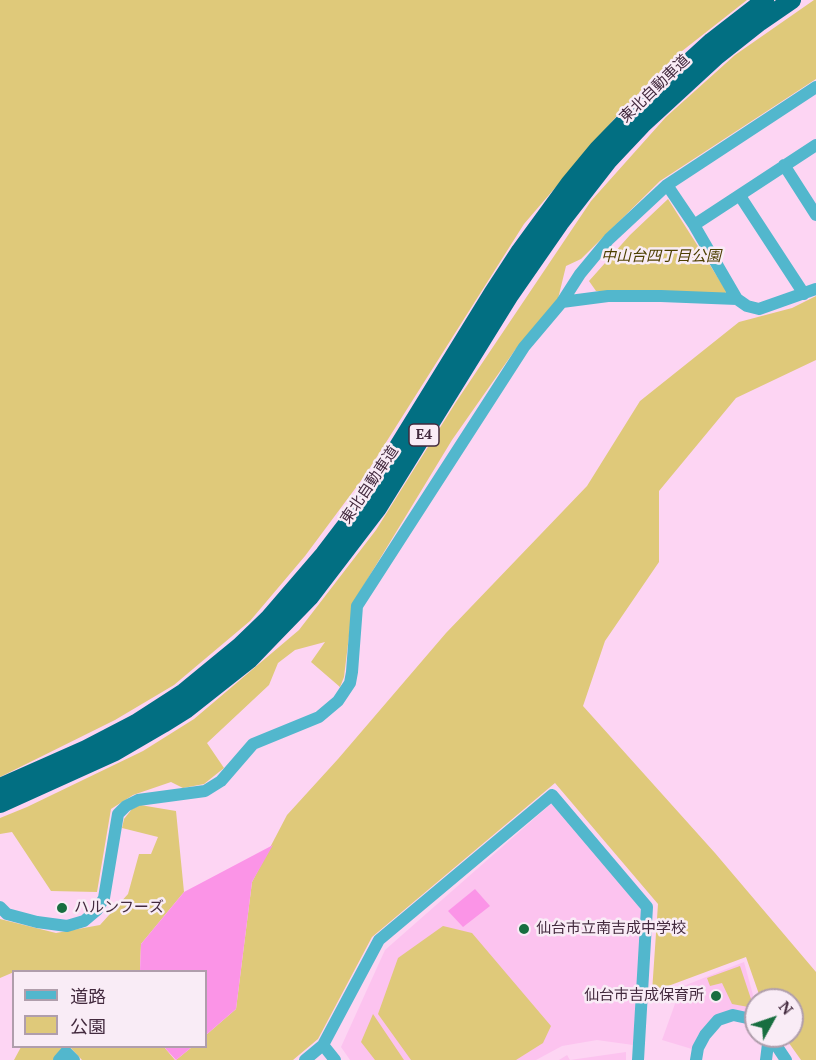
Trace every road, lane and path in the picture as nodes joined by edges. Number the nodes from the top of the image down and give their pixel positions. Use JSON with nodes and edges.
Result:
{"nodes":[{"id":1,"x":765,"y":0,"type":"edge"},
{"id":2,"x":792,"y":0,"type":"edge"},
{"id":3,"x":816,"y":87,"type":"edge"},
{"id":4,"x":816,"y":145,"type":"edge"},
{"id":5,"x":784,"y":165,"type":"junction"},
{"id":6,"x":667,"y":185,"type":"junction"},
{"id":7,"x":740,"y":196,"type":"junction"},
{"id":8,"x":816,"y":215,"type":"edge"},
{"id":9,"x":694,"y":225,"type":"junction"},
{"id":10,"x":816,"y":290,"type":"edge"},
{"id":11,"x":804,"y":294,"type":"junction"},
{"id":12,"x":737,"y":299,"type":"junction"},
{"id":13,"x":562,"y":302,"type":"junction"},
{"id":14,"x":0,"y":787,"type":"edge"},
{"id":15,"x":0,"y":804,"type":"edge"},
{"id":16,"x":0,"y":907,"type":"edge"},
{"id":17,"x":744,"y":1017,"type":"edge"},
{"id":18,"x":323,"y":1046,"type":"junction"},
{"id":19,"x":59,"y":1060,"type":"edge"},
{"id":20,"x":74,"y":1060,"type":"edge"},
{"id":21,"x":305,"y":1060,"type":"edge"},
{"id":22,"x":335,"y":1060,"type":"edge"},
{"id":23,"x":638,"y":1060,"type":"edge"},
{"id":24,"x":696,"y":1060,"type":"edge"}],
"edges":[{"from":1,"to":14,"type":"highway","name":"東北自動車道","number":"E4"},
{"from":2,"to":15,"type":"highway","name":"東北自動車道","number":"E4"},
{"from":3,"to":6,"type":"street"},
{"from":4,"to":5,"type":"street"},
{"from":5,"to":7,"type":"street"},
{"from":5,"to":8,"type":"street"},
{"from":6,"to":9,"type":"street"},
{"from":6,"to":13,"type":"street"},
{"from":7,"to":9,"type":"street"},
{"from":7,"to":11,"type":"street"},
{"from":9,"to":12,"type":"street"},
{"from":10,"to":11,"type":"street"},
{"from":11,"to":12,"type":"street"},
{"from":12,"to":13,"type":"street"},
{"from":13,"to":16,"type":"street"},
{"from":17,"to":24,"type":"street"},
{"from":18,"to":21,"type":"street"},
{"from":18,"to":22,"type":"street"},
{"from":18,"to":23,"type":"street"},
{"from":19,"to":20,"type":"street"}]}
